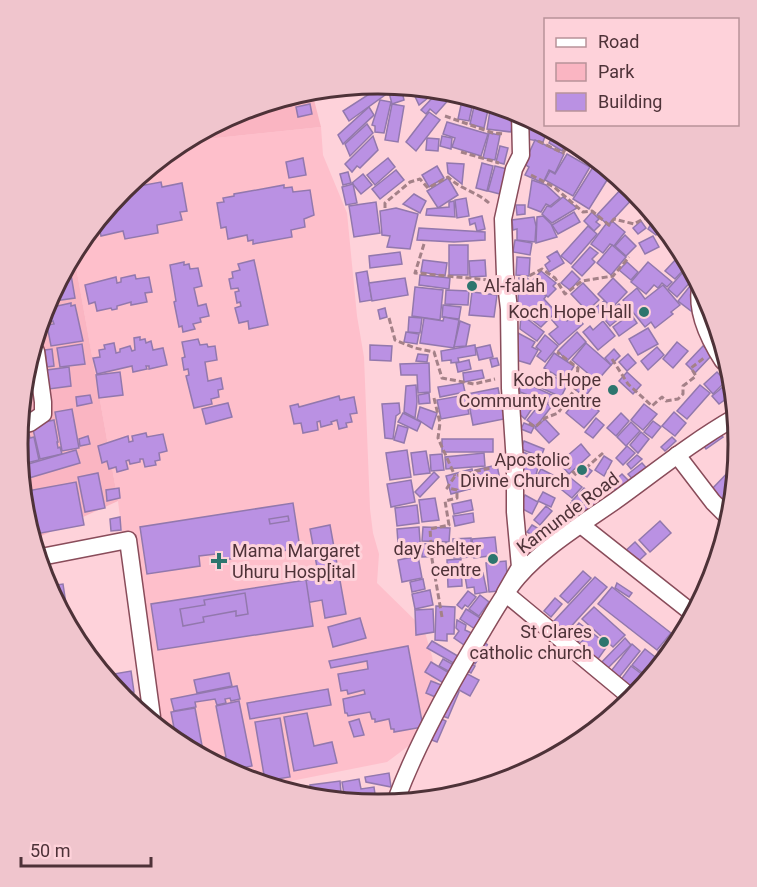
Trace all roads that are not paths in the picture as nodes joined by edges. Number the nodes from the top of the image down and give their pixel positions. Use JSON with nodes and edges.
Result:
{"nodes":[{"id":1,"x":520,"y":124,"type":"edge"},
{"id":2,"x":701,"y":307,"type":"edge"},
{"id":3,"x":716,"y":357,"type":"edge"},
{"id":4,"x":38,"y":363,"type":"edge"},
{"id":5,"x":728,"y":421,"type":"edge"},
{"id":6,"x":29,"y":423,"type":"edge"},
{"id":7,"x":677,"y":455,"type":"junction"},
{"id":8,"x":722,"y":511,"type":"edge"},
{"id":9,"x":581,"y":525,"type":"junction"},
{"id":10,"x":47,"y":556,"type":"edge"},
{"id":11,"x":506,"y":593,"type":"junction"},
{"id":12,"x":687,"y":609,"type":"edge"},
{"id":13,"x":625,"y":692,"type":"edge"},
{"id":14,"x":151,"y":709,"type":"edge"},
{"id":15,"x":399,"y":793,"type":"edge"}],
"edges":[{"from":1,"to":11,"type":"street"},
{"from":2,"to":3,"type":"street"},
{"from":4,"to":6,"type":"street"},
{"from":5,"to":7,"type":"street","name":"Kamunde Road"},
{"from":7,"to":8,"type":"street"},
{"from":7,"to":9,"type":"street","name":"Kamunde Road"},
{"from":9,"to":11,"type":"street","name":"Kamunde Road"},
{"from":9,"to":12,"type":"street"},
{"from":10,"to":14,"type":"street"},
{"from":11,"to":13,"type":"street"},
{"from":11,"to":15,"type":"street","name":"Kamunde Road"}]}
